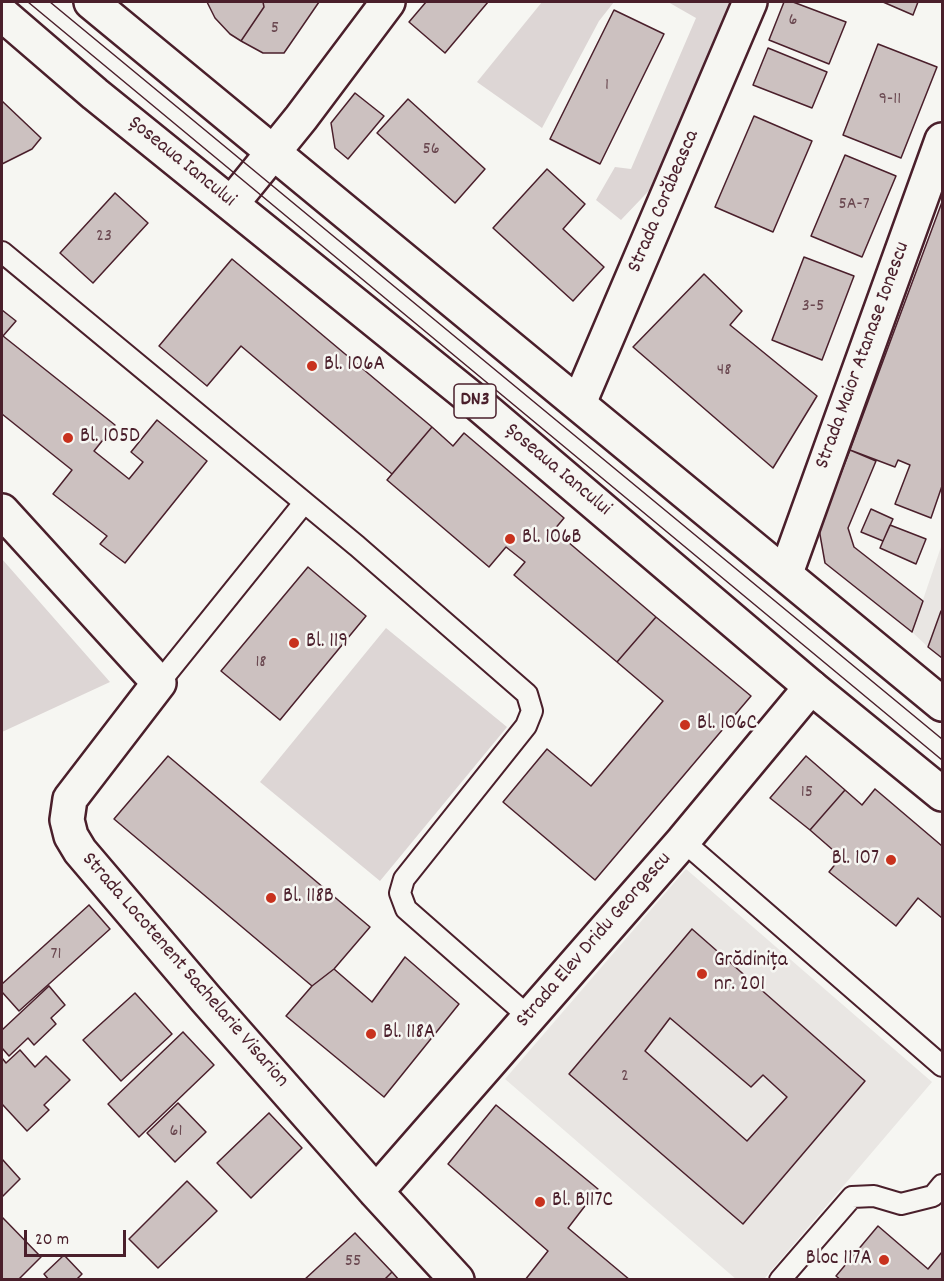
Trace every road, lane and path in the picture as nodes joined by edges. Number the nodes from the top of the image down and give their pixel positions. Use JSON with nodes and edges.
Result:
{"nodes":[{"id":1,"x":91,"y":2,"type":"edge"},
{"id":2,"x":388,"y":2,"type":"edge"},
{"id":3,"x":750,"y":2,"type":"edge"},
{"id":4,"x":2,"y":14,"type":"edge"},
{"id":5,"x":942,"y":140,"type":"edge"},
{"id":6,"x":274,"y":151,"type":"junction"},
{"id":7,"x":232,"y":203,"type":"junction"},
{"id":8,"x":2,"y":252,"type":"edge"},
{"id":9,"x":579,"y":403,"type":"junction"},
{"id":10,"x":304,"y":502,"type":"junction"},
{"id":11,"x":2,"y":511,"type":"edge"},
{"id":12,"x":786,"y":573,"type":"junction"},
{"id":13,"x":159,"y":683,"type":"junction"},
{"id":14,"x":811,"y":687,"type":"junction"},
{"id":15,"x":942,"y":704,"type":"edge"},
{"id":16,"x":942,"y":794,"type":"edge"},
{"id":17,"x":683,"y":841,"type":"junction"},
{"id":18,"x":530,"y":1017,"type":"junction"},
{"id":19,"x":942,"y":1066,"type":"edge"},
{"id":20,"x":942,"y":1185,"type":"edge"},
{"id":21,"x":376,"y":1192,"type":"junction"},
{"id":22,"x":457,"y":1280,"type":"edge"},
{"id":23,"x":780,"y":1280,"type":"edge"}],
"edges":[{"from":1,"to":6,"type":"street"},
{"from":2,"to":6,"type":"street"},
{"from":3,"to":9,"type":"street","name":"Strada Corăbeasca"},
{"from":4,"to":7,"type":"street","name":"Șoseaua Iancului","number":"DN3"},
{"from":5,"to":12,"type":"street","name":"Strada Maior Atanase Ionescu"},
{"from":6,"to":7,"type":"street"},
{"from":6,"to":9,"type":"street"},
{"from":7,"to":14,"type":"street","name":"Șoseaua Iancului","number":"DN3"},
{"from":8,"to":10,"type":"lane"},
{"from":9,"to":12,"type":"street"},
{"from":10,"to":13,"type":"lane"},
{"from":10,"to":18,"type":"lane"},
{"from":11,"to":13,"type":"street"},
{"from":12,"to":15,"type":"street"},
{"from":13,"to":21,"type":"street","name":"Strada Locotenent Sachelarie Visarion"},
{"from":14,"to":16,"type":"street","name":"Șoseaua Iancului","number":"DN3"},
{"from":14,"to":17,"type":"street","name":"Strada Elev Dridu Georgescu"},
{"from":17,"to":18,"type":"street","name":"Strada Elev Dridu Georgescu"},
{"from":17,"to":19,"type":"lane"},
{"from":18,"to":21,"type":"street","name":"Strada Elev Dridu Georgescu"},
{"from":20,"to":23,"type":"lane"},
{"from":21,"to":22,"type":"street","name":"Strada Locotenent Sachelarie Visarion"}]}
